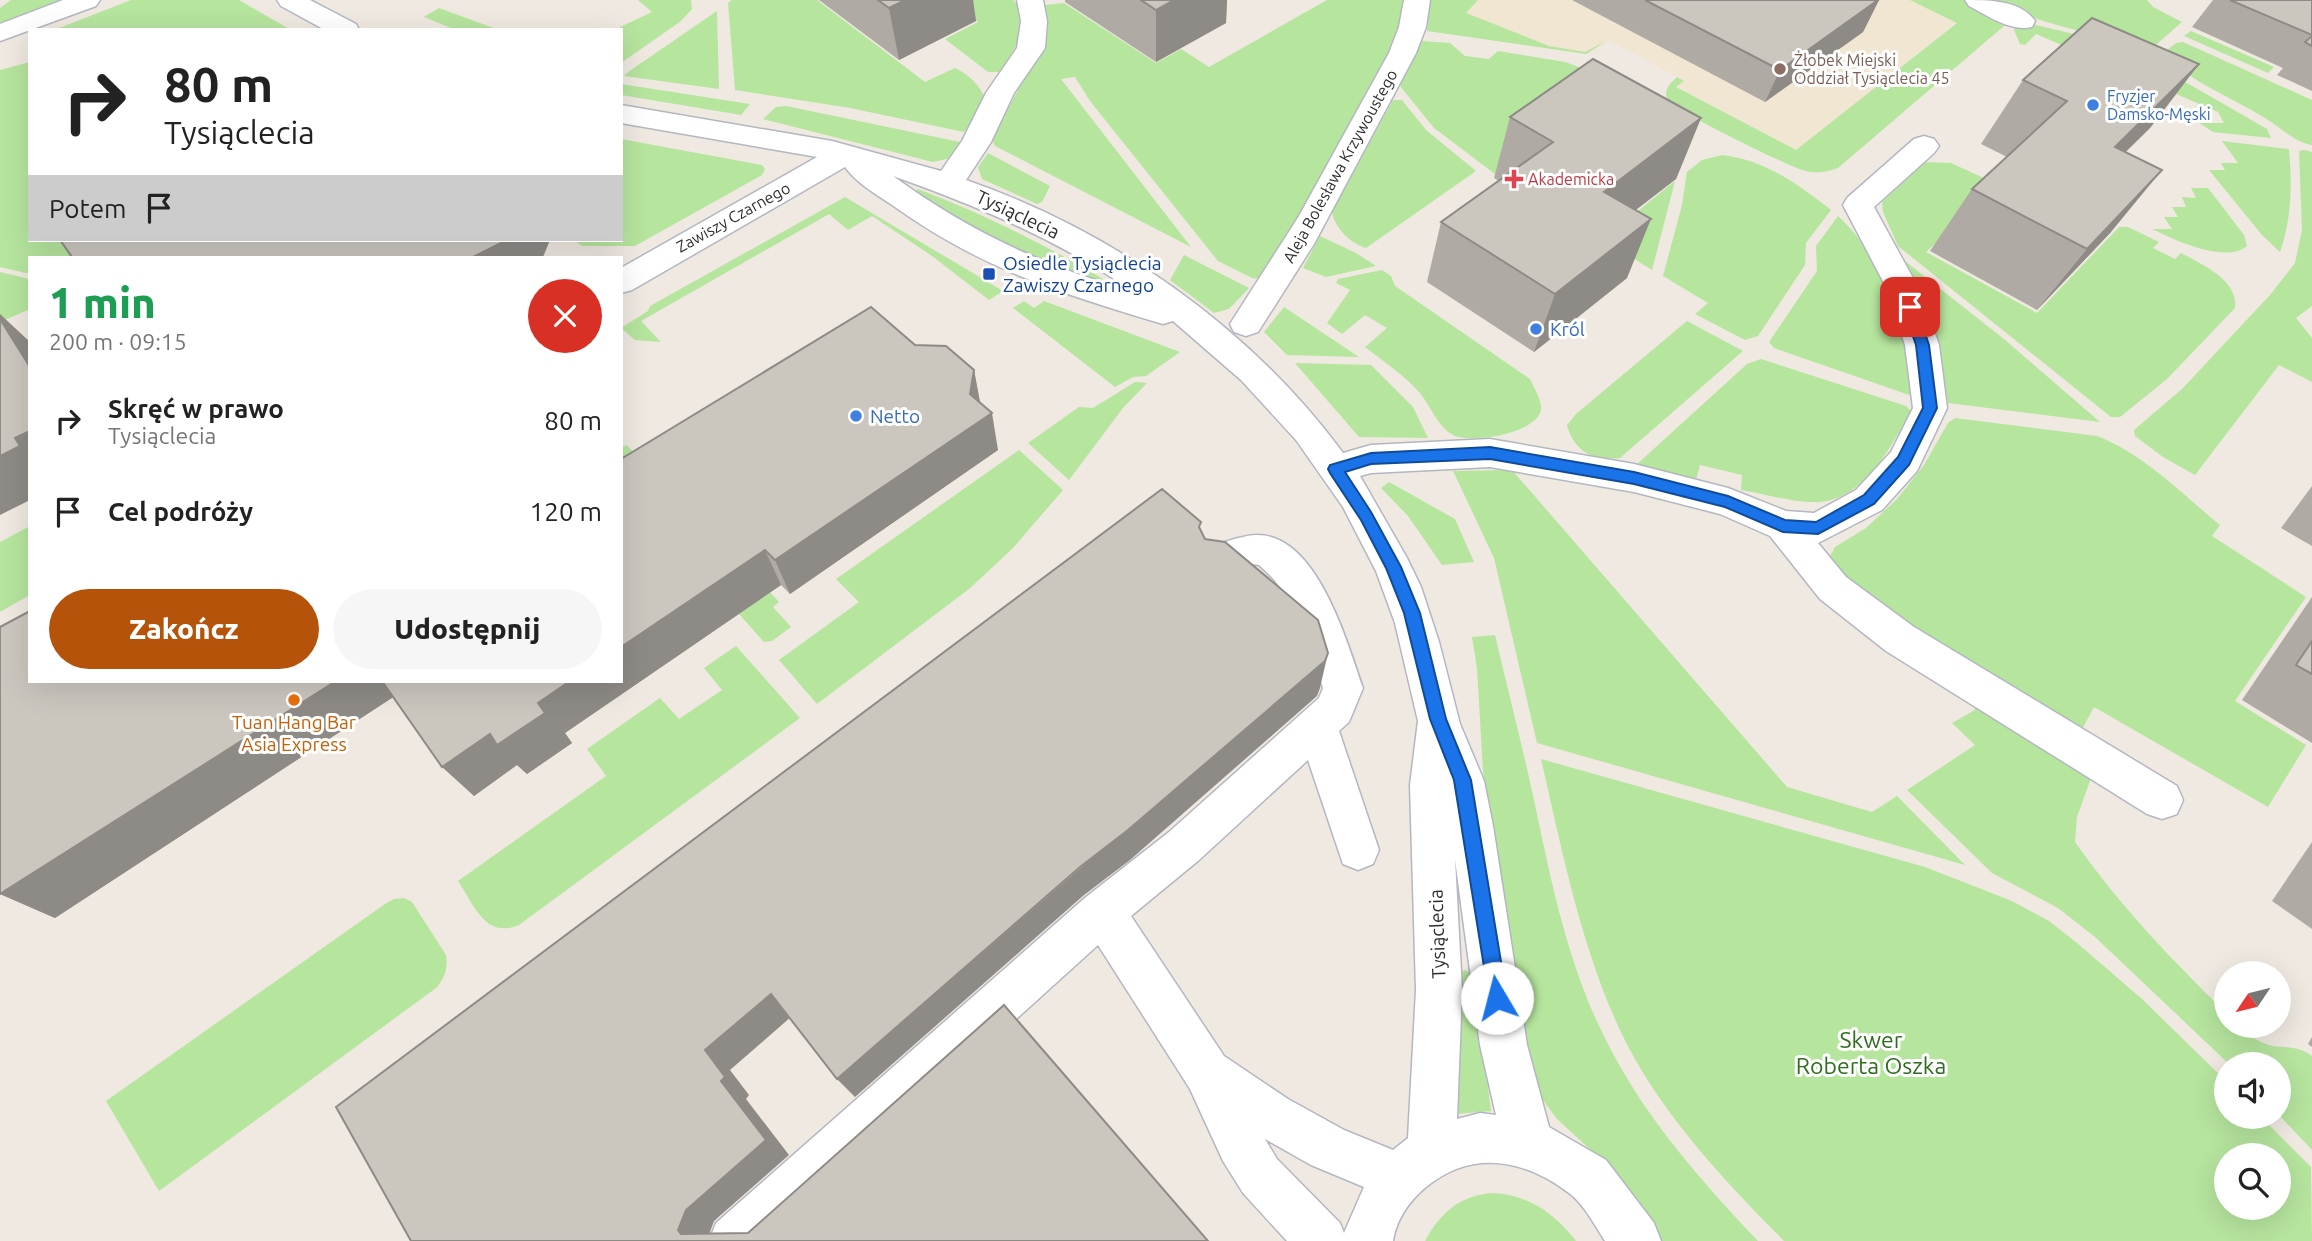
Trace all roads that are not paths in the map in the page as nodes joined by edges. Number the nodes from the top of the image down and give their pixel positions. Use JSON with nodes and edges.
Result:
{"nodes":[{"id":1,"x":87,"y":0,"type":"edge"},
{"id":2,"x":290,"y":0,"type":"edge"},
{"id":3,"x":1030,"y":0,"type":"edge"},
{"id":4,"x":1416,"y":0,"type":"edge"},
{"id":5,"x":1978,"y":0,"type":"edge"},
{"id":6,"x":2022,"y":21,"type":"dead end"},
{"id":7,"x":342,"y":28,"type":"edge"},
{"id":8,"x":0,"y":33,"type":"edge"},
{"id":9,"x":623,"y":114,"type":"edge"},
{"id":10,"x":1924,"y":146,"type":"dead end"},
{"id":11,"x":845,"y":154,"type":"junction"},
{"id":12,"x":948,"y":183,"type":"junction"},
{"id":13,"x":623,"y":281,"type":"edge"},
{"id":14,"x":1194,"y":321,"type":"junction"},
{"id":15,"x":1246,"y":324,"type":"dead end"},
{"id":16,"x":1335,"y":469,"type":"junction"},
{"id":17,"x":1783,"y":526,"type":"junction"},
{"id":18,"x":1218,"y":565,"type":"edge"},
{"id":19,"x":1438,"y":719,"type":"junction"},
{"id":20,"x":1317,"y":726,"type":"junction"},
{"id":21,"x":2162,"y":800,"type":"dead end"},
{"id":22,"x":1358,"y":850,"type":"dead end"},
{"id":23,"x":1102,"y":912,"type":"junction"},
{"id":24,"x":1207,"y":1072,"type":"junction"},
{"id":25,"x":1530,"y":1143,"type":"junction"},
{"id":26,"x":1415,"y":1163,"type":"junction"},
{"id":27,"x":734,"y":1241,"type":"edge"},
{"id":28,"x":1322,"y":1241,"type":"edge"},
{"id":29,"x":1368,"y":1241,"type":"edge"},
{"id":30,"x":1636,"y":1241,"type":"edge"}],
"edges":[{"from":1,"to":8,"type":"street"},
{"from":2,"to":7,"type":"street"},
{"from":3,"to":12,"type":"street"},
{"from":4,"to":15,"type":"street","name":"Aleja Bolesława Krzywoustego"},
{"from":5,"to":6,"type":"street"},
{"from":9,"to":11,"type":"street","name":"Tysiąclecia"},
{"from":10,"to":17,"type":"street"},
{"from":11,"to":12,"type":"street","name":"Tysiąclecia"},
{"from":11,"to":13,"type":"street","name":"Zawiszy Czarnego"},
{"from":11,"to":14,"type":"street"},
{"from":12,"to":14,"type":"street","name":"Tysiąclecia"},
{"from":14,"to":16,"type":"street","name":"Tysiąclecia"},
{"from":16,"to":17,"type":"street"},
{"from":16,"to":19,"type":"street","name":"Tysiąclecia"},
{"from":17,"to":21,"type":"street"},
{"from":18,"to":20,"type":"street"},
{"from":19,"to":25,"type":"street","name":"Tysiąclecia"},
{"from":19,"to":26,"type":"street","name":"Tysiąclecia"},
{"from":20,"to":22,"type":"street"},
{"from":20,"to":23,"type":"street"},
{"from":23,"to":24,"type":"street"},
{"from":23,"to":27,"type":"street"},
{"from":24,"to":26,"type":"street"},
{"from":24,"to":28,"type":"street"},
{"from":25,"to":26,"type":"street"},
{"from":25,"to":30,"type":"street"},
{"from":26,"to":29,"type":"street"}]}
